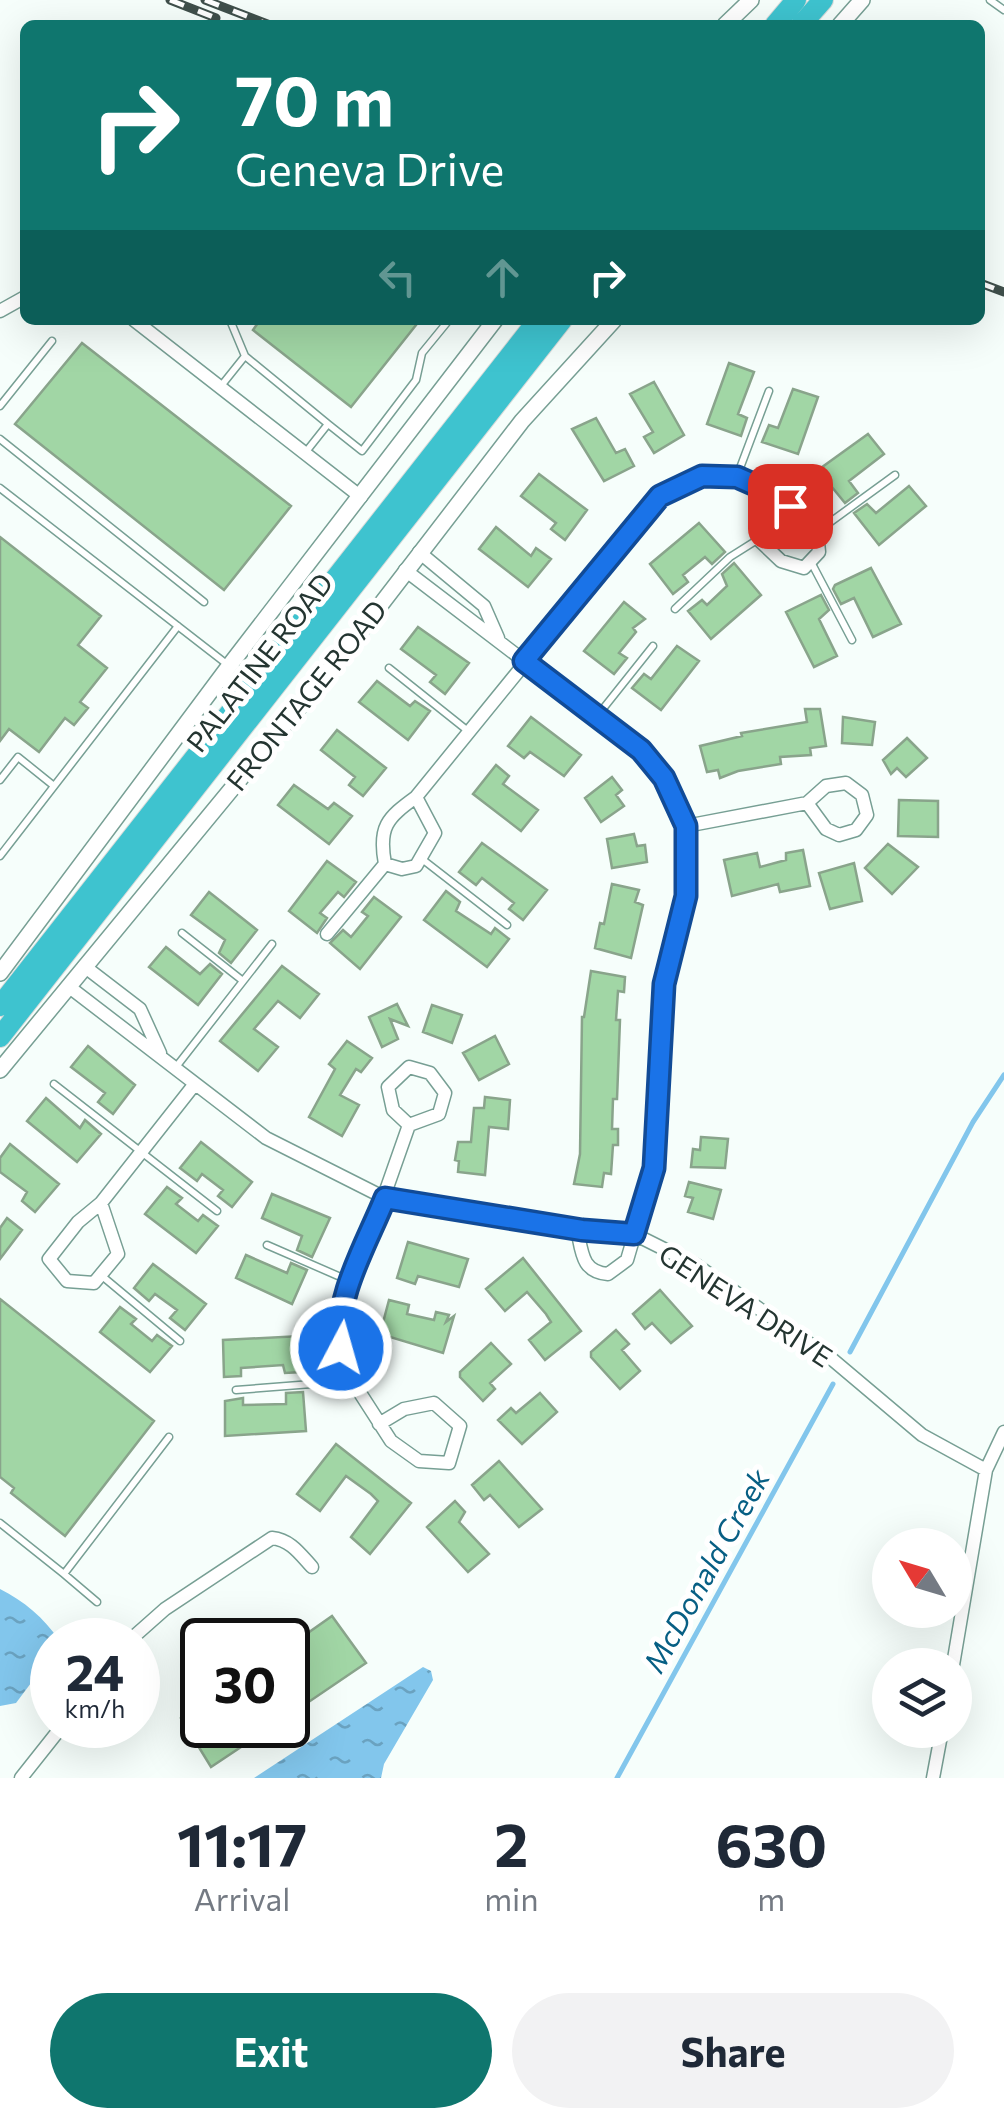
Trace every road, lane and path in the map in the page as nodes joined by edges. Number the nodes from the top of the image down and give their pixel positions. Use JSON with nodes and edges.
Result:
{"nodes":[{"id":1,"x":750,"y":0,"type":"edge"},
{"id":2,"x":796,"y":0,"type":"edge"},
{"id":3,"x":823,"y":0,"type":"edge"},
{"id":4,"x":862,"y":0,"type":"edge"},
{"id":5,"x":990,"y":0,"type":"edge"},
{"id":6,"x":1004,"y":10,"type":"edge"},
{"id":7,"x":731,"y":20,"type":"edge"},
{"id":8,"x":779,"y":20,"type":"edge"},
{"id":9,"x":805,"y":20,"type":"edge"},
{"id":10,"x":844,"y":20,"type":"edge"},
{"id":11,"x":140,"y":325,"type":"edge"},
{"id":12,"x":232,"y":325,"type":"edge"},
{"id":13,"x":445,"y":325,"type":"edge"},
{"id":14,"x":491,"y":325,"type":"edge"},
{"id":15,"x":534,"y":325,"type":"edge"},
{"id":16,"x":558,"y":325,"type":"edge"},
{"id":17,"x":609,"y":325,"type":"edge"},
{"id":18,"x":52,"y":341,"type":"dead end"},
{"id":19,"x":245,"y":356,"type":"junction"},
{"id":20,"x":220,"y":387,"type":"junction"},
{"id":21,"x":769,"y":391,"type":"dead end"},
{"id":22,"x":0,"y":406,"type":"edge"},
{"id":23,"x":328,"y":424,"type":"junction"},
{"id":24,"x":0,"y":440,"type":"edge"},
{"id":25,"x":304,"y":452,"type":"junction"},
{"id":26,"x":895,"y":474,"type":"dead end"},
{"id":27,"x":737,"y":477,"type":"junction"},
{"id":28,"x":0,"y":488,"type":"edge"},
{"id":29,"x":769,"y":491,"type":"junction"},
{"id":30,"x":361,"y":496,"type":"junction"},
{"id":31,"x":817,"y":532,"type":"junction"},
{"id":32,"x":758,"y":539,"type":"junction"},
{"id":33,"x":419,"y":552,"type":"junction"},
{"id":34,"x":810,"y":561,"type":"junction"},
{"id":35,"x":405,"y":570,"type":"junction"},
{"id":36,"x":204,"y":602,"type":"dead end"},
{"id":37,"x":675,"y":610,"type":"dead end"},
{"id":38,"x":178,"y":626,"type":"junction"},
{"id":39,"x":500,"y":640,"type":"junction"},
{"id":40,"x":852,"y":640,"type":"dead end"},
{"id":41,"x":653,"y":646,"type":"dead end"},
{"id":42,"x":524,"y":661,"type":"junction"},
{"id":43,"x":229,"y":666,"type":"junction"},
{"id":44,"x":389,"y":668,"type":"dead end"},
{"id":45,"x":597,"y":716,"type":"junction"},
{"id":46,"x":468,"y":731,"type":"junction"},
{"id":47,"x":0,"y":780,"type":"edge"},
{"id":48,"x":54,"y":786,"type":"junction"},
{"id":49,"x":416,"y":797,"type":"junction"},
{"id":50,"x":808,"y":803,"type":"junction"},
{"id":51,"x":686,"y":826,"type":"junction"},
{"id":52,"x":0,"y":856,"type":"edge"},
{"id":53,"x":422,"y":859,"type":"junction"},
{"id":54,"x":384,"y":864,"type":"junction"},
{"id":55,"x":507,"y":925,"type":"dead end"},
{"id":56,"x":182,"y":933,"type":"dead end"},
{"id":57,"x":327,"y":934,"type":"dead end"},
{"id":58,"x":272,"y":944,"type":"dead end"},
{"id":59,"x":3,"y":963,"type":"edge"},
{"id":60,"x":84,"y":966,"type":"junction"},
{"id":61,"x":242,"y":982,"type":"junction"},
{"id":62,"x":68,"y":986,"type":"junction"},
{"id":63,"x":0,"y":1006,"type":"edge"},
{"id":64,"x":0,"y":1038,"type":"edge"},
{"id":65,"x":161,"y":1055,"type":"junction"},
{"id":66,"x":175,"y":1068,"type":"junction"},
{"id":67,"x":0,"y":1070,"type":"edge"},
{"id":68,"x":54,"y":1084,"type":"dead end"},
{"id":69,"x":194,"y":1085,"type":"junction"},
{"id":70,"x":409,"y":1125,"type":"junction"},
{"id":71,"x":142,"y":1152,"type":"junction"},
{"id":72,"x":385,"y":1198,"type":"junction"},
{"id":73,"x":102,"y":1203,"type":"junction"},
{"id":74,"x":217,"y":1211,"type":"dead end"},
{"id":75,"x":578,"y":1229,"type":"junction"},
{"id":76,"x":634,"y":1234,"type":"junction"},
{"id":77,"x":267,"y":1245,"type":"dead end"},
{"id":78,"x":101,"y":1275,"type":"junction"},
{"id":79,"x":352,"y":1282,"type":"junction"},
{"id":80,"x":180,"y":1341,"type":"dead end"},
{"id":81,"x":350,"y":1377,"type":"junction"},
{"id":82,"x":236,"y":1390,"type":"dead end"},
{"id":83,"x":380,"y":1424,"type":"junction"},
{"id":84,"x":1004,"y":1432,"type":"edge"},
{"id":85,"x":169,"y":1438,"type":"dead end"},
{"id":86,"x":986,"y":1470,"type":"junction"},
{"id":87,"x":0,"y":1523,"type":"edge"},
{"id":88,"x":312,"y":1567,"type":"dead end"},
{"id":89,"x":64,"y":1574,"type":"junction"},
{"id":90,"x":97,"y":1602,"type":"dead end"},
{"id":91,"x":154,"y":1618,"type":"edge"},
{"id":92,"x":955,"y":1648,"type":"edge"},
{"id":93,"x":44,"y":1748,"type":"edge"},
{"id":94,"x":939,"y":1748,"type":"edge"},
{"id":95,"x":21,"y":1778,"type":"edge"},
{"id":96,"x":933,"y":1778,"type":"edge"}],
"edges":[{"from":1,"to":7,"type":"street"},
{"from":2,"to":8,"type":"highway"},
{"from":3,"to":9,"type":"highway"},
{"from":4,"to":10,"type":"street"},
{"from":5,"to":6,"type":"lane"},
{"from":11,"to":20,"type":"street"},
{"from":12,"to":19,"type":"lane"},
{"from":13,"to":23,"type":"lane"},
{"from":14,"to":30,"type":"street"},
{"from":15,"to":63,"type":"highway","name":"PALATINE ROAD"},
{"from":16,"to":64,"type":"highway","name":"PALATINE ROAD"},
{"from":17,"to":33,"type":"street","name":"FRONTAGE ROAD"},
{"from":18,"to":22,"type":"lane"},
{"from":19,"to":20,"type":"lane"},
{"from":19,"to":23,"type":"lane"},
{"from":20,"to":25,"type":"street"},
{"from":21,"to":27,"type":"lane"},
{"from":23,"to":25,"type":"lane"},
{"from":24,"to":36,"type":"lane"},
{"from":25,"to":30,"type":"street"},
{"from":26,"to":31,"type":"lane"},
{"from":27,"to":29,"type":"street"},
{"from":27,"to":42,"type":"street"},
{"from":28,"to":38,"type":"lane"},
{"from":29,"to":31,"type":"street"},
{"from":29,"to":32,"type":"street"},
{"from":30,"to":43,"type":"street"},
{"from":31,"to":34,"type":"street"},
{"from":32,"to":34,"type":"street"},
{"from":32,"to":37,"type":"lane"},
{"from":33,"to":35,"type":"street","name":"FRONTAGE ROAD"},
{"from":33,"to":39,"type":"street"},
{"from":34,"to":40,"type":"lane"},
{"from":35,"to":39,"type":"street"},
{"from":35,"to":60,"type":"street","name":"FRONTAGE ROAD"},
{"from":38,"to":43,"type":"lane"},
{"from":38,"to":48,"type":"lane"},
{"from":39,"to":42,"type":"street"},
{"from":41,"to":45,"type":"lane"},
{"from":42,"to":45,"type":"street"},
{"from":42,"to":46,"type":"street"},
{"from":43,"to":59,"type":"street"},
{"from":44,"to":46,"type":"lane"},
{"from":45,"to":51,"type":"street"},
{"from":46,"to":49,"type":"street"},
{"from":47,"to":48,"type":"lane"},
{"from":48,"to":52,"type":"lane"},
{"from":49,"to":53,"type":"street"},
{"from":49,"to":54,"type":"street"},
{"from":50,"to":50,"type":"street"},
{"from":50,"to":51,"type":"street"},
{"from":51,"to":76,"type":"street"},
{"from":53,"to":54,"type":"street"},
{"from":53,"to":55,"type":"lane"},
{"from":54,"to":57,"type":"street"},
{"from":56,"to":61,"type":"lane"},
{"from":58,"to":61,"type":"lane"},
{"from":60,"to":62,"type":"street","name":"FRONTAGE ROAD"},
{"from":60,"to":65,"type":"street","name":"GENEVA DRIVE"},
{"from":61,"to":66,"type":"lane"},
{"from":62,"to":65,"type":"street","name":"GENEVA DRIVE"},
{"from":62,"to":67,"type":"street","name":"FRONTAGE ROAD"},
{"from":65,"to":66,"type":"street","name":"GENEVA DRIVE"},
{"from":66,"to":69,"type":"street","name":"GENEVA DRIVE"},
{"from":68,"to":71,"type":"lane"},
{"from":69,"to":71,"type":"street"},
{"from":69,"to":72,"type":"street","name":"GENEVA DRIVE"},
{"from":70,"to":70,"type":"street"},
{"from":70,"to":72,"type":"street"},
{"from":71,"to":73,"type":"street"},
{"from":71,"to":74,"type":"lane"},
{"from":72,"to":75,"type":"street","name":"GENEVA DRIVE"},
{"from":72,"to":79,"type":"street"},
{"from":73,"to":78,"type":"street"},
{"from":73,"to":78,"type":"street"},
{"from":75,"to":76,"type":"street","name":"GENEVA DRIVE"},
{"from":75,"to":76,"type":"street"},
{"from":76,"to":86,"type":"street","name":"GENEVA DRIVE"},
{"from":77,"to":79,"type":"lane"},
{"from":78,"to":80,"type":"lane"},
{"from":79,"to":81,"type":"street"},
{"from":81,"to":82,"type":"lane"},
{"from":81,"to":83,"type":"street"},
{"from":83,"to":83,"type":"street"},
{"from":84,"to":86,"type":"street"},
{"from":85,"to":89,"type":"lane"},
{"from":86,"to":92,"type":"street"},
{"from":87,"to":89,"type":"lane"},
{"from":88,"to":91,"type":"street"},
{"from":89,"to":90,"type":"lane"},
{"from":93,"to":95,"type":"street"},
{"from":94,"to":96,"type":"street"}]}
